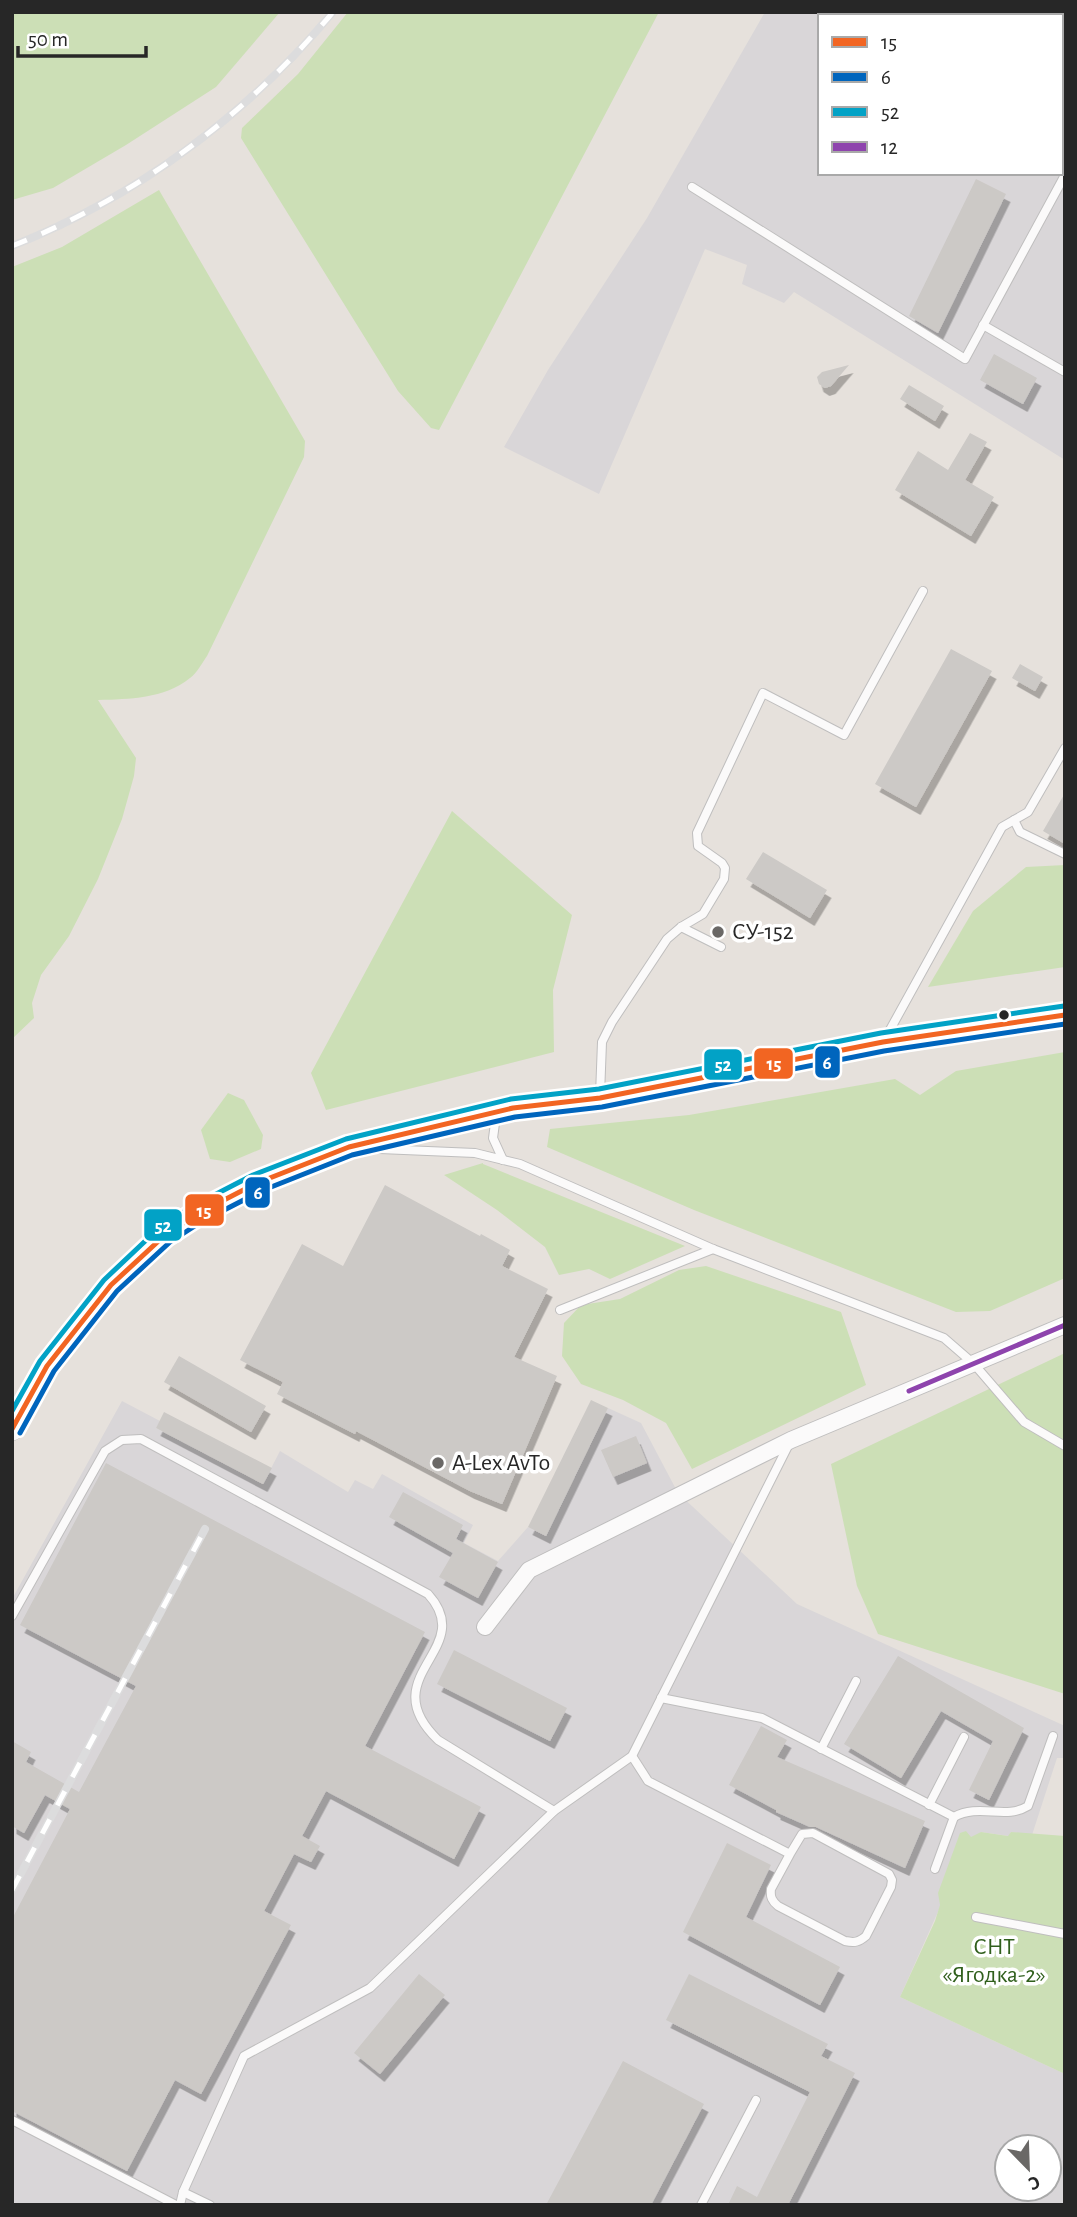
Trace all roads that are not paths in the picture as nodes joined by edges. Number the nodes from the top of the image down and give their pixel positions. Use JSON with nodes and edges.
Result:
{"nodes":[{"id":1,"x":1065,"y":175,"type":"edge"},
{"id":2,"x":692,"y":187,"type":"dead end"},
{"id":3,"x":983,"y":325,"type":"junction"},
{"id":4,"x":1065,"y":372,"type":"edge"},
{"id":5,"x":923,"y":591,"type":"dead end"},
{"id":6,"x":1065,"y":748,"type":"edge"},
{"id":7,"x":1014,"y":820,"type":"junction"},
{"id":8,"x":1065,"y":854,"type":"edge"},
{"id":9,"x":681,"y":927,"type":"junction"},
{"id":10,"x":721,"y":947,"type":"dead end"},
{"id":11,"x":1065,"y":1015,"type":"edge"},
{"id":12,"x":883,"y":1042,"type":"junction"},
{"id":13,"x":600,"y":1098,"type":"junction"},
{"id":14,"x":497,"y":1112,"type":"junction"},
{"id":15,"x":349,"y":1147,"type":"junction"},
{"id":16,"x":503,"y":1160,"type":"junction"},
{"id":17,"x":713,"y":1249,"type":"junction"},
{"id":18,"x":560,"y":1310,"type":"dead end"},
{"id":19,"x":1065,"y":1325,"type":"edge"},
{"id":20,"x":974,"y":1364,"type":"junction"},
{"id":21,"x":12,"y":1429,"type":"edge"},
{"id":22,"x":791,"y":1440,"type":"junction"},
{"id":23,"x":1065,"y":1446,"type":"edge"},
{"id":24,"x":12,"y":1616,"type":"edge"},
{"id":25,"x":485,"y":1628,"type":"dead end"},
{"id":26,"x":856,"y":1681,"type":"dead end"},
{"id":27,"x":661,"y":1698,"type":"junction"},
{"id":28,"x":1053,"y":1735,"type":"dead end"},
{"id":29,"x":964,"y":1737,"type":"dead end"},
{"id":30,"x":821,"y":1749,"type":"junction"},
{"id":31,"x":632,"y":1755,"type":"junction"},
{"id":32,"x":929,"y":1805,"type":"junction"},
{"id":33,"x":555,"y":1811,"type":"junction"},
{"id":34,"x":954,"y":1817,"type":"junction"},
{"id":35,"x":790,"y":1854,"type":"junction"},
{"id":36,"x":935,"y":1869,"type":"dead end"},
{"id":37,"x":976,"y":1917,"type":"dead end"},
{"id":38,"x":1065,"y":1934,"type":"edge"},
{"id":39,"x":756,"y":2100,"type":"dead end"},
{"id":40,"x":12,"y":2120,"type":"edge"},
{"id":41,"x":183,"y":2192,"type":"junction"},
{"id":42,"x":178,"y":2205,"type":"edge"},
{"id":43,"x":211,"y":2205,"type":"edge"},
{"id":44,"x":701,"y":2205,"type":"edge"}],
"edges":[{"from":1,"to":3,"type":"lane"},
{"from":2,"to":3,"type":"lane"},
{"from":3,"to":4,"type":"lane"},
{"from":5,"to":9,"type":"lane"},
{"from":6,"to":7,"type":"lane"},
{"from":7,"to":8,"type":"lane"},
{"from":7,"to":12,"type":"lane"},
{"from":9,"to":10,"type":"lane"},
{"from":9,"to":13,"type":"lane"},
{"from":11,"to":12,"type":"main road"},
{"from":12,"to":13,"type":"main road"},
{"from":13,"to":14,"type":"main road"},
{"from":14,"to":15,"type":"main road"},
{"from":14,"to":16,"type":"lane"},
{"from":15,"to":16,"type":"lane"},
{"from":15,"to":21,"type":"main road"},
{"from":16,"to":17,"type":"lane"},
{"from":17,"to":18,"type":"lane"},
{"from":17,"to":20,"type":"lane"},
{"from":19,"to":20,"type":"street"},
{"from":20,"to":22,"type":"street"},
{"from":20,"to":23,"type":"lane"},
{"from":22,"to":25,"type":"street"},
{"from":22,"to":27,"type":"lane"},
{"from":24,"to":33,"type":"lane"},
{"from":26,"to":30,"type":"lane"},
{"from":27,"to":30,"type":"lane"},
{"from":27,"to":31,"type":"lane"},
{"from":28,"to":34,"type":"lane"},
{"from":29,"to":32,"type":"lane"},
{"from":30,"to":32,"type":"lane"},
{"from":31,"to":33,"type":"lane"},
{"from":31,"to":35,"type":"lane"},
{"from":32,"to":34,"type":"lane"},
{"from":33,"to":41,"type":"lane"},
{"from":34,"to":36,"type":"lane"},
{"from":35,"to":35,"type":"lane"},
{"from":37,"to":38,"type":"lane"},
{"from":39,"to":44,"type":"lane"},
{"from":40,"to":42,"type":"lane"},
{"from":41,"to":42,"type":"lane"},
{"from":41,"to":43,"type":"lane"}]}
